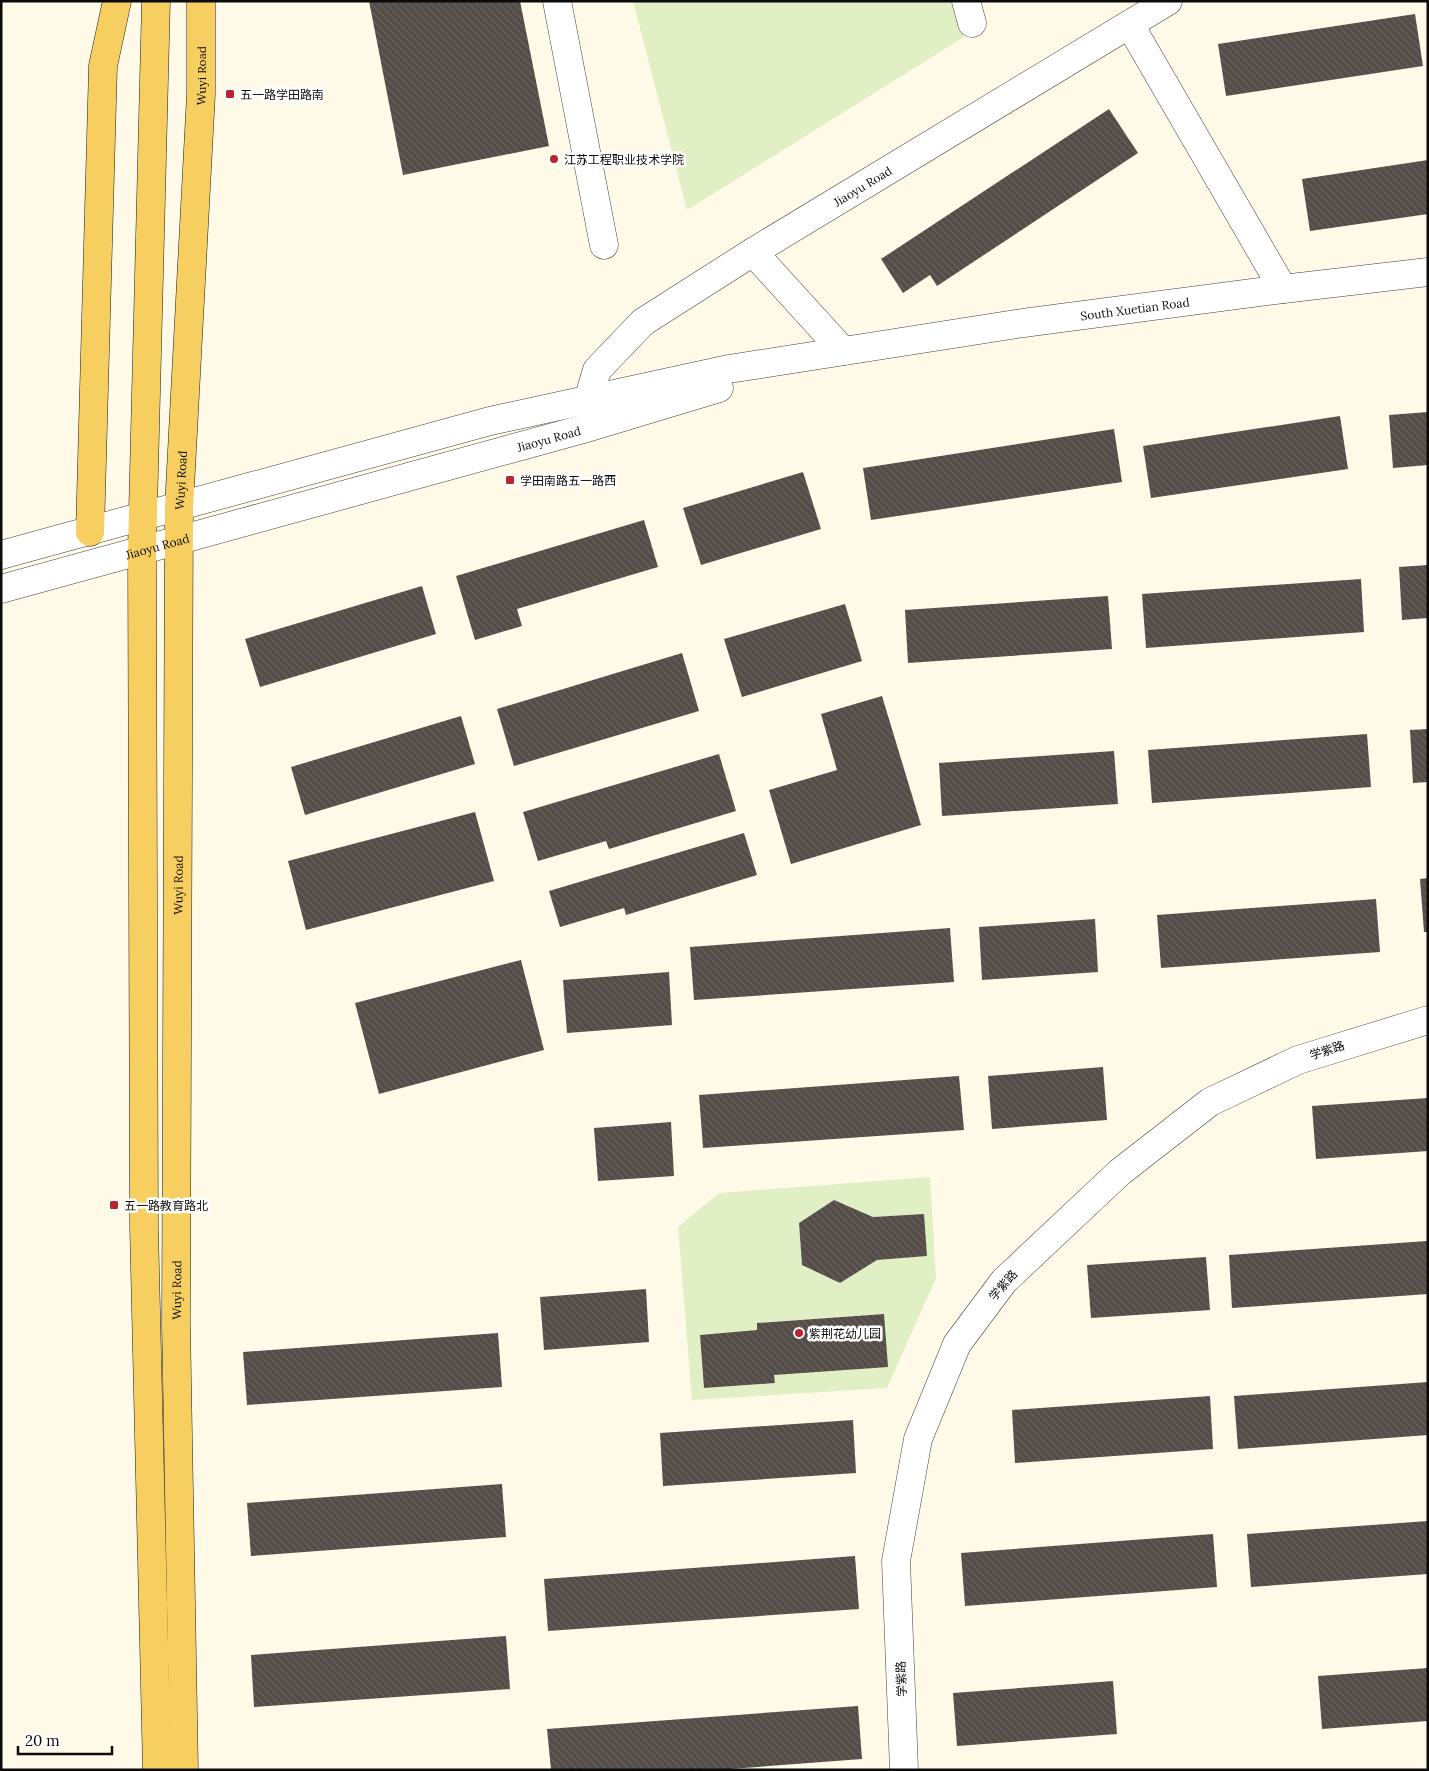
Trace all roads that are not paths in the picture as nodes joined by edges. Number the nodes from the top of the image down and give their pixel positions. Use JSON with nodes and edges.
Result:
{"nodes":[{"id":1,"x":117,"y":1,"type":"edge"},
{"id":2,"x":156,"y":1,"type":"edge"},
{"id":3,"x":201,"y":1,"type":"edge"},
{"id":4,"x":557,"y":1,"type":"edge"},
{"id":5,"x":1168,"y":1,"type":"edge"},
{"id":6,"x":1130,"y":25,"type":"junction"},
{"id":7,"x":604,"y":245,"type":"dead end"},
{"id":8,"x":753,"y":252,"type":"junction"},
{"id":9,"x":1428,"y":272,"type":"edge"},
{"id":10,"x":1283,"y":289,"type":"junction"},
{"id":11,"x":843,"y":351,"type":"junction"},
{"id":12,"x":588,"y":400,"type":"junction"},
{"id":13,"x":179,"y":507,"type":"junction"},
{"id":14,"x":142,"y":517,"type":"junction"},
{"id":15,"x":90,"y":532,"type":"junction"},
{"id":16,"x":179,"y":540,"type":"junction"},
{"id":17,"x":142,"y":550,"type":"junction"},
{"id":18,"x":1,"y":555,"type":"edge"},
{"id":19,"x":1,"y":589,"type":"edge"},
{"id":20,"x":1428,"y":1020,"type":"edge"},
{"id":21,"x":157,"y":1770,"type":"edge"},
{"id":22,"x":184,"y":1770,"type":"edge"},
{"id":23,"x":904,"y":1770,"type":"edge"}],
"edges":[{"from":1,"to":15,"type":"main road"},
{"from":2,"to":14,"type":"main road"},
{"from":3,"to":13,"type":"main road","name":"Wuyi Road"},
{"from":4,"to":7,"type":"street"},
{"from":5,"to":6,"type":"street","name":"Jiaoyu Road"},
{"from":6,"to":8,"type":"street","name":"Jiaoyu Road"},
{"from":6,"to":10,"type":"street"},
{"from":8,"to":11,"type":"street"},
{"from":8,"to":12,"type":"street","name":"Jiaoyu Road"},
{"from":9,"to":10,"type":"street","name":"South Xuetian Road"},
{"from":10,"to":11,"type":"street","name":"South Xuetian Road"},
{"from":11,"to":12,"type":"street"},
{"from":11,"to":16,"type":"street","name":"Jiaoyu Road"},
{"from":12,"to":13,"type":"street"},
{"from":13,"to":14,"type":"street"},
{"from":13,"to":16,"type":"main road","name":"Wuyi Road"},
{"from":14,"to":15,"type":"street"},
{"from":14,"to":17,"type":"main road"},
{"from":15,"to":18,"type":"street"},
{"from":16,"to":17,"type":"street","name":"Jiaoyu Road"},
{"from":16,"to":22,"type":"main road","name":"Wuyi Road"},
{"from":17,"to":19,"type":"street","name":"Jiaoyu Road"},
{"from":17,"to":21,"type":"main road"},
{"from":20,"to":23,"type":"street","name":"学紫路"}]}
